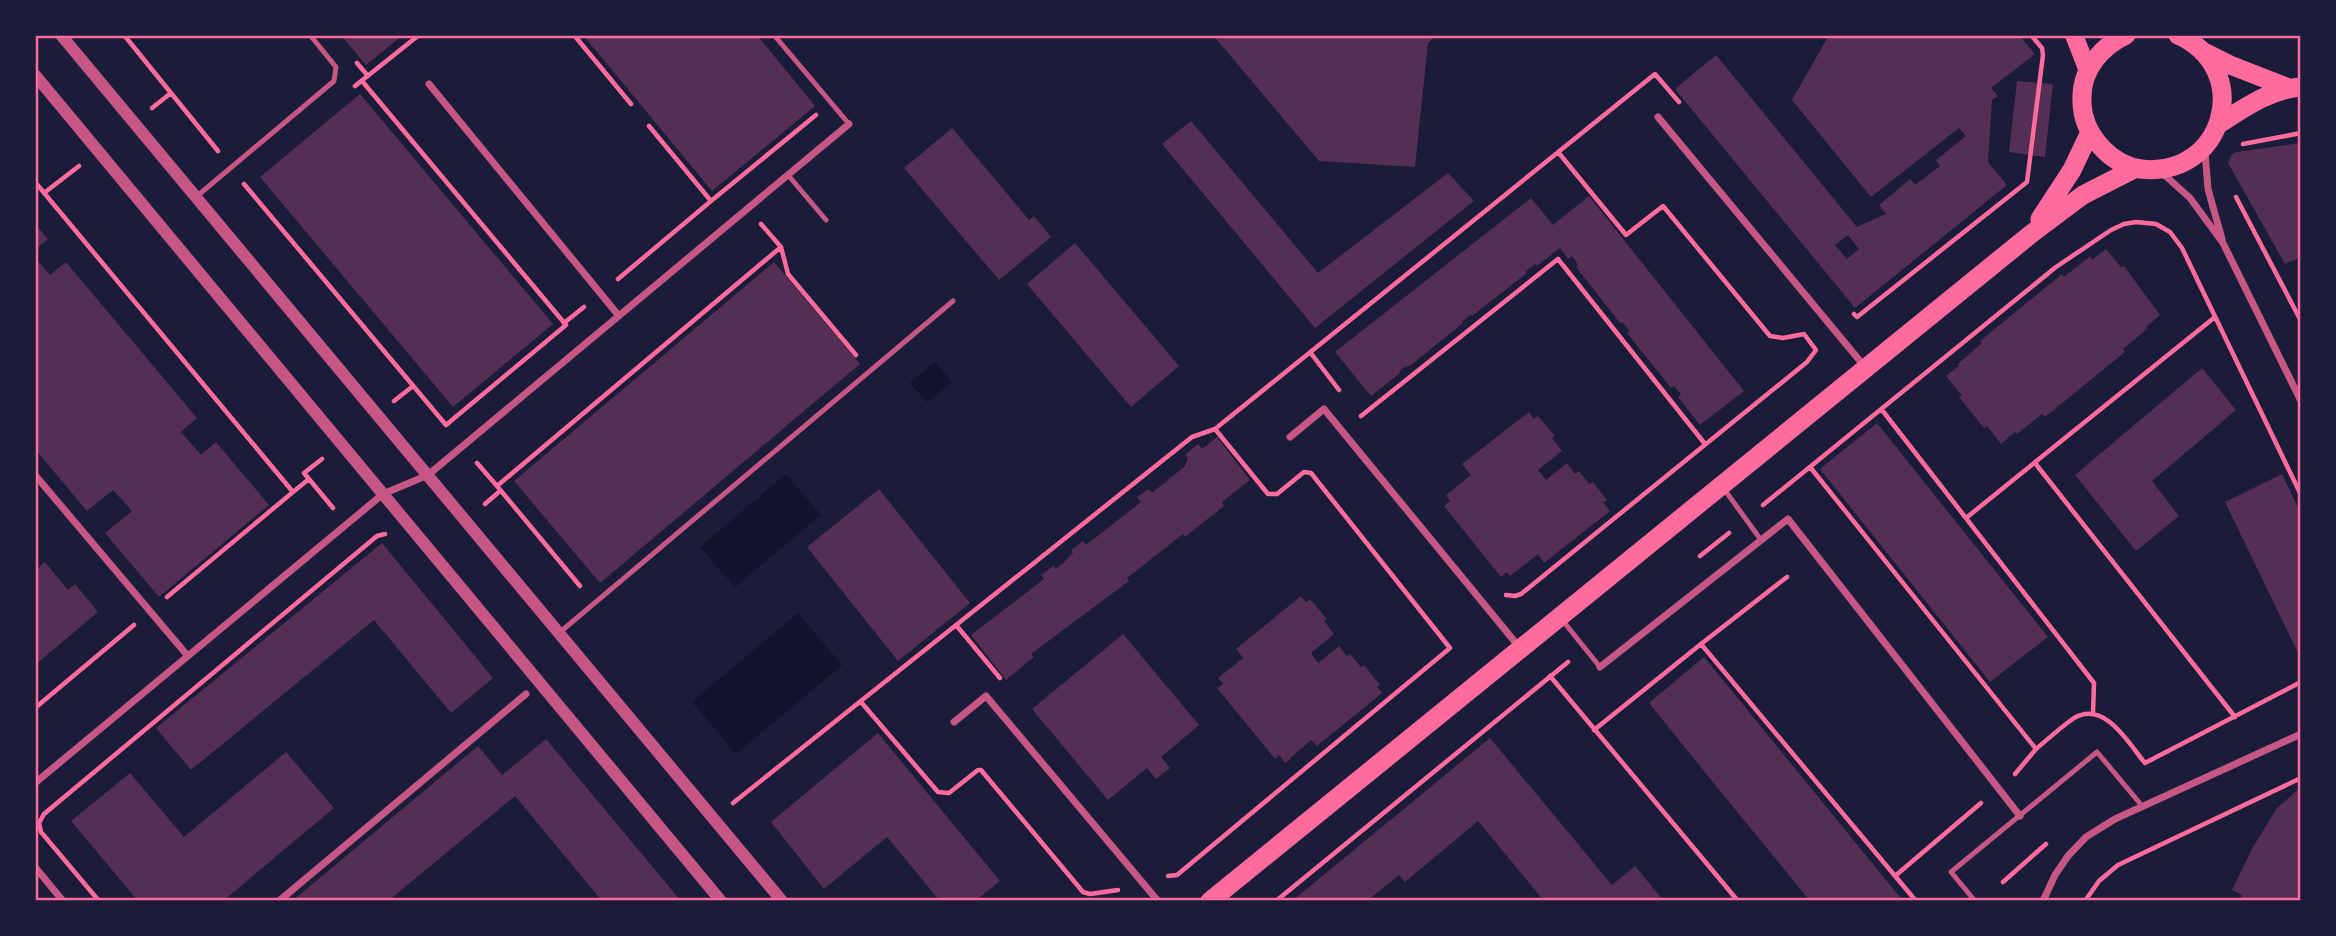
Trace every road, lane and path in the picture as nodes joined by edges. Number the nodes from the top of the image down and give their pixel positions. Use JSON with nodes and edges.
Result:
{"nodes":[{"id":1,"x":61,"y":35,"type":"edge"},
{"id":2,"x":124,"y":35,"type":"edge"},
{"id":3,"x":310,"y":35,"type":"edge"},
{"id":4,"x":419,"y":35,"type":"edge"},
{"id":5,"x":574,"y":35,"type":"edge"},
{"id":6,"x":774,"y":35,"type":"edge"},
{"id":7,"x":2031,"y":35,"type":"edge"},
{"id":8,"x":2074,"y":35,"type":"edge"},
{"id":9,"x":2126,"y":35,"type":"edge"},
{"id":10,"x":2178,"y":35,"type":"edge"},
{"id":11,"x":2205,"y":52,"type":"junction"},
{"id":12,"x":2088,"y":72,"type":"junction"},
{"id":13,"x":35,"y":75,"type":"edge"},
{"id":14,"x":362,"y":81,"type":"junction"},
{"id":15,"x":429,"y":84,"type":"dead end"},
{"id":16,"x":2295,"y":87,"type":"edge"},
{"id":17,"x":352,"y":89,"type":"dead end"},
{"id":18,"x":831,"y":103,"type":"junction"},
{"id":19,"x":631,"y":104,"type":"dead end"},
{"id":20,"x":1682,"y":106,"type":"dead end"},
{"id":21,"x":1658,"y":117,"type":"dead end"},
{"id":22,"x":849,"y":124,"type":"joint"},
{"id":23,"x":2218,"y":124,"type":"junction"},
{"id":24,"x":649,"y":126,"type":"dead end"},
{"id":25,"x":2090,"y":132,"type":"junction"},
{"id":26,"x":2301,"y":133,"type":"edge"},
{"id":27,"x":2237,"y":145,"type":"dead end"},
{"id":28,"x":2204,"y":147,"type":"junction"},
{"id":29,"x":1558,"y":152,"type":"junction"},
{"id":30,"x":231,"y":168,"type":"junction"},
{"id":31,"x":2136,"y":168,"type":"junction"},
{"id":32,"x":2158,"y":169,"type":"junction"},
{"id":33,"x":788,"y":175,"type":"junction"},
{"id":34,"x":35,"y":182,"type":"edge"},
{"id":35,"x":2231,"y":187,"type":"dead end"},
{"id":36,"x":196,"y":197,"type":"junction"},
{"id":37,"x":711,"y":201,"type":"junction"},
{"id":38,"x":826,"y":220,"type":"dead end"},
{"id":39,"x":2031,"y":234,"type":"junction"},
{"id":40,"x":2223,"y":243,"type":"junction"},
{"id":41,"x":600,"y":294,"type":"junction"},
{"id":42,"x":953,"y":301,"type":"dead end"},
{"id":43,"x":1848,"y":307,"type":"dead end"},
{"id":44,"x":619,"y":316,"type":"junction"},
{"id":45,"x":2215,"y":317,"type":"junction"},
{"id":46,"x":2301,"y":320,"type":"edge"},
{"id":47,"x":565,"y":324,"type":"junction"},
{"id":48,"x":1310,"y":352,"type":"junction"},
{"id":49,"x":1866,"y":367,"type":"junction"},
{"id":50,"x":870,"y":372,"type":"junction"},
{"id":51,"x":1344,"y":395,"type":"dead end"},
{"id":52,"x":2301,"y":401,"type":"edge"},
{"id":53,"x":1882,"y":410,"type":"junction"},
{"id":54,"x":1368,"y":425,"type":"dead end"},
{"id":55,"x":1215,"y":429,"type":"junction"},
{"id":56,"x":1290,"y":437,"type":"dead end"},
{"id":57,"x":1705,"y":444,"type":"junction"},
{"id":58,"x":2035,"y":463,"type":"junction"},
{"id":59,"x":1810,"y":467,"type":"junction"},
{"id":60,"x":35,"y":475,"type":"edge"},
{"id":61,"x":428,"y":475,"type":"junction"},
{"id":62,"x":309,"y":479,"type":"dead end"},
{"id":63,"x":1721,"y":484,"type":"junction"},
{"id":64,"x":293,"y":492,"type":"junction"},
{"id":65,"x":383,"y":494,"type":"junction"},
{"id":66,"x":2301,"y":495,"type":"edge"},
{"id":67,"x":1966,"y":518,"type":"junction"},
{"id":68,"x":1746,"y":519,"type":"junction"},
{"id":69,"x":391,"y":536,"type":"dead end"},
{"id":70,"x":1761,"y":540,"type":"junction"},
{"id":71,"x":1692,"y":562,"type":"dead end"},
{"id":72,"x":1787,"y":577,"type":"dead end"},
{"id":73,"x":1505,"y":595,"type":"dead end"},
{"id":74,"x":594,"y":603,"type":"junction"},
{"id":75,"x":150,"y":612,"type":"junction"},
{"id":76,"x":1559,"y":616,"type":"junction"},
{"id":77,"x":956,"y":625,"type":"junction"},
{"id":78,"x":558,"y":634,"type":"junction"},
{"id":79,"x":1701,"y":644,"type":"junction"},
{"id":80,"x":1520,"y":648,"type":"junction"},
{"id":81,"x":1585,"y":648,"type":"junction"},
{"id":82,"x":187,"y":655,"type":"junction"},
{"id":83,"x":1600,"y":667,"type":"joint"},
{"id":84,"x":1550,"y":676,"type":"junction"},
{"id":85,"x":1001,"y":679,"type":"dead end"},
{"id":86,"x":2301,"y":682,"type":"edge"},
{"id":87,"x":526,"y":694,"type":"dead end"},
{"id":88,"x":861,"y":702,"type":"junction"},
{"id":89,"x":35,"y":708,"type":"edge"},
{"id":90,"x":2093,"y":714,"type":"junction"},
{"id":91,"x":2235,"y":717,"type":"junction"},
{"id":92,"x":954,"y":722,"type":"dead end"},
{"id":93,"x":1594,"y":730,"type":"junction"},
{"id":94,"x":2301,"y":734,"type":"edge"},
{"id":95,"x":2036,"y":749,"type":"junction"},
{"id":96,"x":2015,"y":775,"type":"dead end"},
{"id":97,"x":2301,"y":778,"type":"edge"},
{"id":98,"x":35,"y":783,"type":"edge"},
{"id":99,"x":733,"y":803,"type":"dead end"},
{"id":100,"x":1982,"y":803,"type":"dead end"},
{"id":101,"x":2143,"y":807,"type":"junction"},
{"id":102,"x":2020,"y":816,"type":"junction"},
{"id":103,"x":35,"y":823,"type":"edge"},
{"id":104,"x":40,"y":829,"type":"junction"},
{"id":105,"x":35,"y":867,"type":"edge"},
{"id":106,"x":1161,"y":871,"type":"dead end"},
{"id":107,"x":1895,"y":876,"type":"junction"},
{"id":108,"x":1122,"y":889,"type":"dead end"},
{"id":109,"x":63,"y":901,"type":"edge"},
{"id":110,"x":99,"y":901,"type":"edge"},
{"id":111,"x":279,"y":901,"type":"edge"},
{"id":112,"x":721,"y":901,"type":"edge"},
{"id":113,"x":782,"y":901,"type":"edge"},
{"id":114,"x":1158,"y":901,"type":"edge"},
{"id":115,"x":1210,"y":901,"type":"edge"},
{"id":116,"x":1276,"y":901,"type":"edge"},
{"id":117,"x":1738,"y":901,"type":"edge"},
{"id":118,"x":1916,"y":901,"type":"edge"},
{"id":119,"x":1975,"y":901,"type":"edge"},
{"id":120,"x":2043,"y":901,"type":"edge"},
{"id":121,"x":2085,"y":901,"type":"edge"}],
"edges":[{"from":1,"to":36,"type":"street"},
{"from":2,"to":30,"type":"path"},
{"from":3,"to":30,"type":"lane"},
{"from":4,"to":14,"type":"path"},
{"from":5,"to":19,"type":"path"},
{"from":6,"to":18,"type":"lane"},
{"from":7,"to":43,"type":"path"},
{"from":8,"to":12,"type":"main road"},
{"from":9,"to":12,"type":"highway"},
{"from":10,"to":11,"type":"highway"},
{"from":11,"to":16,"type":"highway"},
{"from":11,"to":23,"type":"highway"},
{"from":12,"to":25,"type":"highway"},
{"from":13,"to":65,"type":"street"},
{"from":14,"to":17,"type":"path"},
{"from":14,"to":47,"type":"path"},
{"from":15,"to":41,"type":"street"},
{"from":16,"to":23,"type":"highway"},
{"from":18,"to":22,"type":"lane"},
{"from":18,"to":37,"type":"path"},
{"from":20,"to":29,"type":"path"},
{"from":21,"to":49,"type":"street"},
{"from":22,"to":33,"type":"street"},
{"from":23,"to":28,"type":"highway"},
{"from":24,"to":37,"type":"path"},
{"from":25,"to":31,"type":"highway"},
{"from":25,"to":39,"type":"highway"},
{"from":26,"to":27,"type":"path"},
{"from":28,"to":32,"type":"highway"},
{"from":28,"to":40,"type":"street"},
{"from":29,"to":48,"type":"path"},
{"from":29,"to":57,"type":"path"},
{"from":30,"to":36,"type":"lane"},
{"from":30,"to":47,"type":"path"},
{"from":31,"to":32,"type":"highway"},
{"from":31,"to":39,"type":"highway"},
{"from":32,"to":40,"type":"street"},
{"from":33,"to":38,"type":"lane"},
{"from":33,"to":44,"type":"street"},
{"from":34,"to":64,"type":"path"},
{"from":35,"to":46,"type":"path"},
{"from":36,"to":61,"type":"street"},
{"from":37,"to":41,"type":"path"},
{"from":39,"to":49,"type":"highway"},
{"from":40,"to":52,"type":"street"},
{"from":41,"to":44,"type":"street"},
{"from":41,"to":47,"type":"path"},
{"from":42,"to":50,"type":"lane"},
{"from":44,"to":61,"type":"street"},
{"from":45,"to":53,"type":"path"},
{"from":45,"to":58,"type":"path"},
{"from":45,"to":66,"type":"path"},
{"from":48,"to":51,"type":"path"},
{"from":48,"to":55,"type":"path"},
{"from":49,"to":63,"type":"highway"},
{"from":50,"to":74,"type":"lane"},
{"from":50,"to":74,"type":"path"},
{"from":53,"to":59,"type":"path"},
{"from":53,"to":67,"type":"path"},
{"from":54,"to":57,"type":"path"},
{"from":55,"to":77,"type":"path"},
{"from":55,"to":106,"type":"path"},
{"from":56,"to":80,"type":"street"},
{"from":57,"to":73,"type":"path"},
{"from":58,"to":67,"type":"path"},
{"from":58,"to":91,"type":"path"},
{"from":59,"to":68,"type":"path"},
{"from":59,"to":95,"type":"path"},
{"from":60,"to":75,"type":"street"},
{"from":61,"to":65,"type":"street"},
{"from":61,"to":78,"type":"street"},
{"from":62,"to":64,"type":"path"},
{"from":63,"to":68,"type":"lane"},
{"from":63,"to":76,"type":"highway"},
{"from":64,"to":75,"type":"path"},
{"from":65,"to":82,"type":"street"},
{"from":65,"to":112,"type":"street"},
{"from":67,"to":90,"type":"path"},
{"from":68,"to":70,"type":"lane"},
{"from":68,"to":71,"type":"path"},
{"from":69,"to":104,"type":"path"},
{"from":70,"to":83,"type":"street"},
{"from":70,"to":102,"type":"street"},
{"from":72,"to":79,"type":"path"},
{"from":74,"to":78,"type":"lane"},
{"from":75,"to":82,"type":"street"},
{"from":75,"to":89,"type":"path"},
{"from":76,"to":80,"type":"highway"},
{"from":76,"to":81,"type":"lane"},
{"from":77,"to":85,"type":"path"},
{"from":77,"to":88,"type":"path"},
{"from":78,"to":113,"type":"street"},
{"from":79,"to":93,"type":"path"},
{"from":79,"to":107,"type":"path"},
{"from":80,"to":115,"type":"highway"},
{"from":81,"to":83,"type":"lane"},
{"from":81,"to":84,"type":"path"},
{"from":82,"to":98,"type":"street"},
{"from":84,"to":93,"type":"path"},
{"from":84,"to":116,"type":"path"},
{"from":86,"to":91,"type":"path"},
{"from":87,"to":111,"type":"street"},
{"from":88,"to":99,"type":"path"},
{"from":88,"to":108,"type":"path"},
{"from":90,"to":91,"type":"path"},
{"from":90,"to":95,"type":"path"},
{"from":92,"to":114,"type":"street"},
{"from":93,"to":117,"type":"path"},
{"from":94,"to":101,"type":"street"},
{"from":95,"to":96,"type":"path"},
{"from":97,"to":121,"type":"path"},
{"from":100,"to":107,"type":"path"},
{"from":101,"to":102,"type":"lane"},
{"from":101,"to":120,"type":"street"},
{"from":102,"to":119,"type":"lane"},
{"from":103,"to":104,"type":"path"},
{"from":104,"to":110,"type":"path"},
{"from":105,"to":109,"type":"street"},
{"from":107,"to":118,"type":"path"}]}
